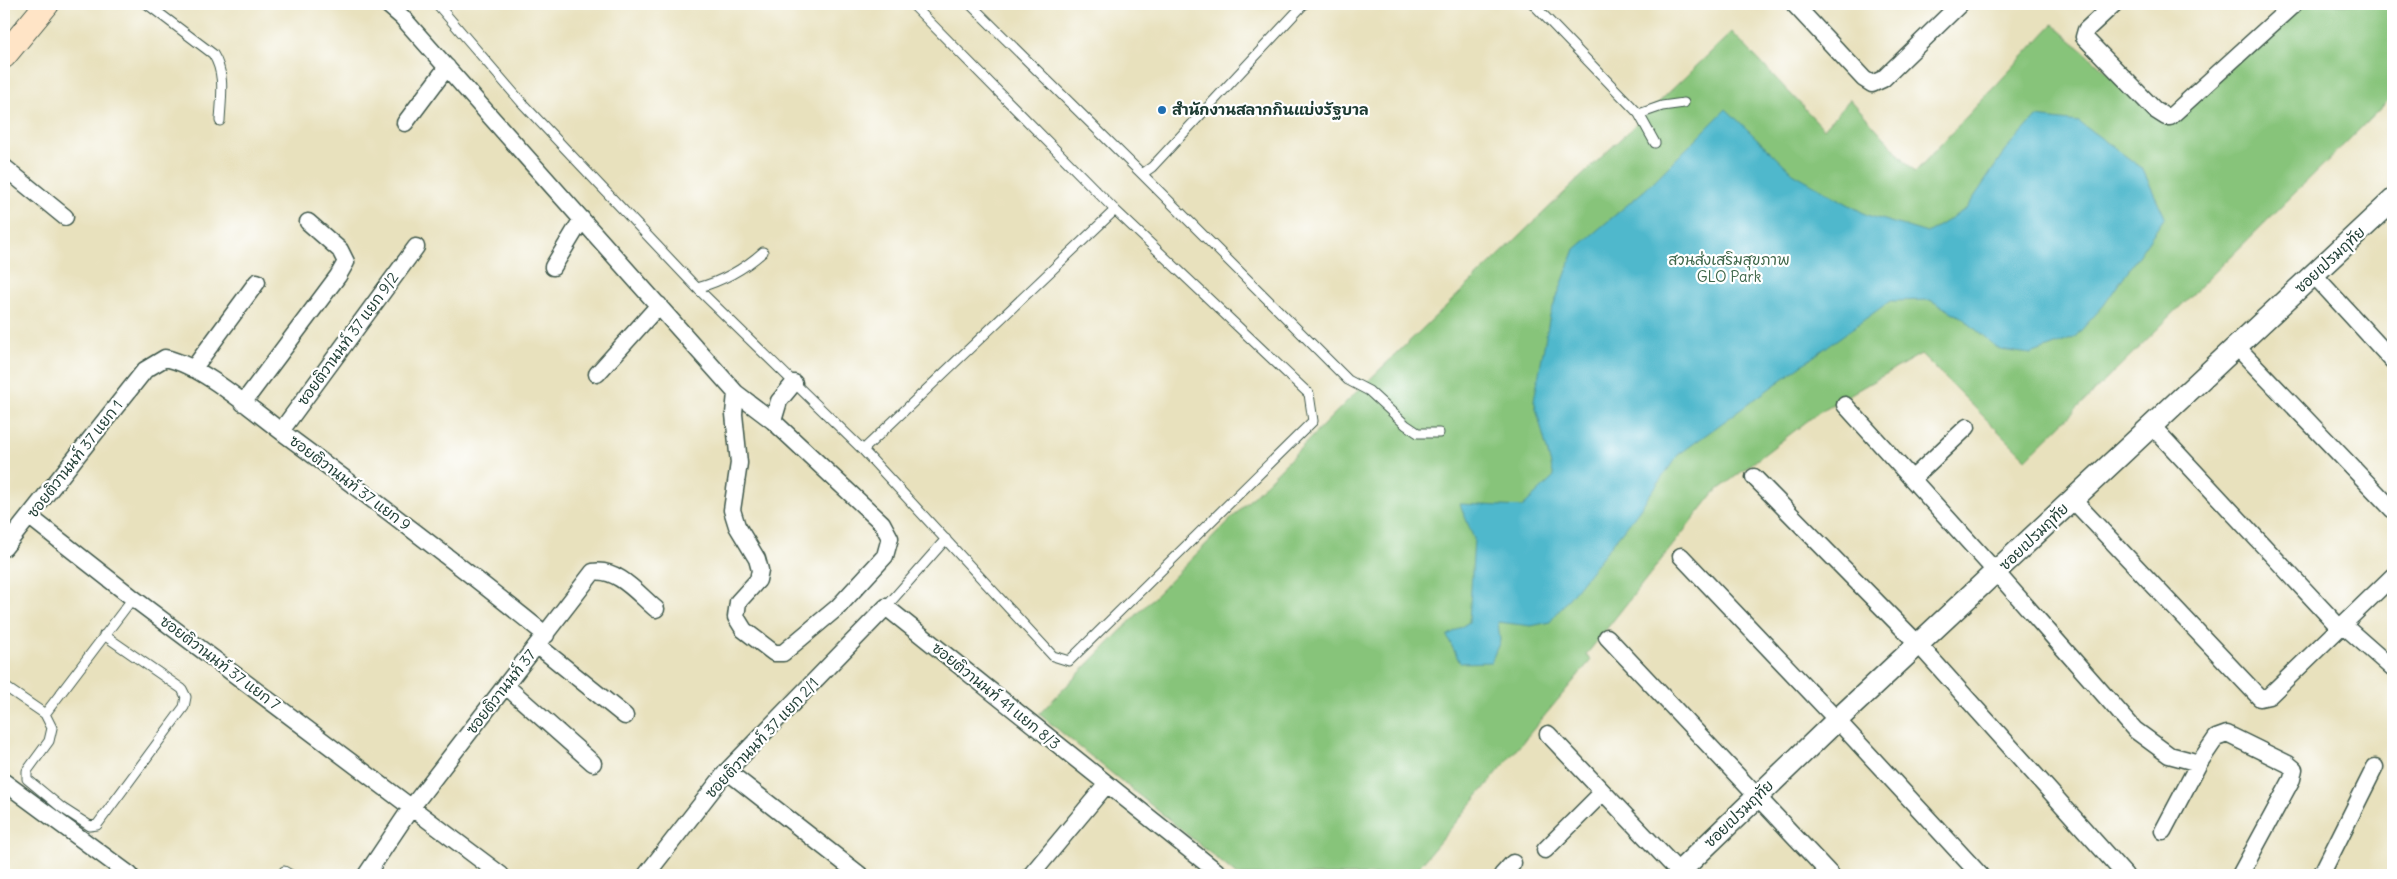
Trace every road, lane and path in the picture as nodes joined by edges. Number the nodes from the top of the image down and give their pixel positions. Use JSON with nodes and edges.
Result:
{"nodes":[{"id":1,"x":47,"y":4,"type":"edge"},
{"id":2,"x":147,"y":4,"type":"edge"},
{"id":3,"x":387,"y":4,"type":"edge"},
{"id":4,"x":436,"y":4,"type":"edge"},
{"id":5,"x":912,"y":4,"type":"edge"},
{"id":6,"x":970,"y":4,"type":"edge"},
{"id":7,"x":1304,"y":4,"type":"edge"},
{"id":8,"x":1533,"y":4,"type":"edge"},
{"id":9,"x":1794,"y":4,"type":"edge"},
{"id":10,"x":1960,"y":4,"type":"edge"},
{"id":11,"x":2114,"y":4,"type":"edge"},
{"id":12,"x":2294,"y":4,"type":"edge"},
{"id":13,"x":4,"y":56,"type":"edge"},
{"id":14,"x":446,"y":67,"type":"junction"},
{"id":15,"x":1684,"y":103,"type":"dead end"},
{"id":16,"x":1639,"y":114,"type":"junction"},
{"id":17,"x":220,"y":121,"type":"dead end"},
{"id":18,"x":405,"y":123,"type":"dead end"},
{"id":19,"x":1655,"y":143,"type":"dead end"},
{"id":20,"x":4,"y":167,"type":"edge"},
{"id":21,"x":1142,"y":174,"type":"junction"},
{"id":22,"x":2392,"y":202,"type":"edge"},
{"id":23,"x":1114,"y":210,"type":"junction"},
{"id":24,"x":65,"y":217,"type":"dead end"},
{"id":25,"x":582,"y":219,"type":"junction"},
{"id":26,"x":308,"y":222,"type":"dead end"},
{"id":27,"x":416,"y":247,"type":"dead end"},
{"id":28,"x":763,"y":252,"type":"dead end"},
{"id":29,"x":553,"y":267,"type":"dead end"},
{"id":30,"x":2314,"y":275,"type":"junction"},
{"id":31,"x":257,"y":282,"type":"dead end"},
{"id":32,"x":697,"y":288,"type":"junction"},
{"id":33,"x":659,"y":305,"type":"junction"},
{"id":34,"x":2237,"y":347,"type":"junction"},
{"id":35,"x":2393,"y":361,"type":"edge"},
{"id":36,"x":193,"y":369,"type":"junction"},
{"id":37,"x":145,"y":370,"type":"joint"},
{"id":38,"x":597,"y":374,"type":"dead end"},
{"id":39,"x":794,"y":383,"type":"junction"},
{"id":40,"x":736,"y":394,"type":"junction"},
{"id":41,"x":243,"y":403,"type":"junction"},
{"id":42,"x":1845,"y":405,"type":"dead end"},
{"id":43,"x":773,"y":420,"type":"junction"},
{"id":44,"x":2152,"y":426,"type":"junction"},
{"id":45,"x":1967,"y":428,"type":"dead end"},
{"id":46,"x":280,"y":431,"type":"junction"},
{"id":47,"x":1439,"y":434,"type":"dead end"},
{"id":48,"x":863,"y":450,"type":"junction"},
{"id":49,"x":1754,"y":476,"type":"dead end"},
{"id":50,"x":1912,"y":478,"type":"junction"},
{"id":51,"x":2073,"y":500,"type":"junction"},
{"id":52,"x":2393,"y":510,"type":"edge"},
{"id":53,"x":30,"y":517,"type":"junction"},
{"id":54,"x":946,"y":539,"type":"junction"},
{"id":55,"x":4,"y":548,"type":"edge"},
{"id":56,"x":1681,"y":556,"type":"dead end"},
{"id":57,"x":1997,"y":573,"type":"junction"},
{"id":58,"x":2393,"y":576,"type":"edge"},
{"id":59,"x":133,"y":598,"type":"junction"},
{"id":60,"x":886,"y":607,"type":"junction"},
{"id":61,"x":656,"y":609,"type":"dead end"},
{"id":62,"x":2341,"y":625,"type":"junction"},
{"id":63,"x":104,"y":635,"type":"junction"},
{"id":64,"x":1607,"y":638,"type":"dead end"},
{"id":65,"x":542,"y":640,"type":"junction"},
{"id":66,"x":1919,"y":645,"type":"junction"},
{"id":67,"x":2393,"y":669,"type":"edge"},
{"id":68,"x":4,"y":686,"type":"edge"},
{"id":69,"x":506,"y":686,"type":"junction"},
{"id":70,"x":45,"y":714,"type":"junction"},
{"id":71,"x":625,"y":716,"type":"dead end"},
{"id":72,"x":1837,"y":720,"type":"junction"},
{"id":73,"x":1548,"y":734,"type":"dead end"},
{"id":74,"x":593,"y":763,"type":"dead end"},
{"id":75,"x":2199,"y":763,"type":"junction"},
{"id":76,"x":2375,"y":768,"type":"dead end"},
{"id":77,"x":727,"y":771,"type":"junction"},
{"id":78,"x":4,"y":782,"type":"edge"},
{"id":79,"x":1106,"y":784,"type":"junction"},
{"id":80,"x":1603,"y":792,"type":"junction"},
{"id":81,"x":1757,"y":797,"type":"junction"},
{"id":82,"x":411,"y":808,"type":"junction"},
{"id":83,"x":2163,"y":831,"type":"dead end"},
{"id":84,"x":1545,"y":850,"type":"dead end"},
{"id":85,"x":1513,"y":863,"type":"dead end"},
{"id":86,"x":1679,"y":874,"type":"edge"},
{"id":87,"x":130,"y":875,"type":"edge"},
{"id":88,"x":366,"y":875,"type":"edge"},
{"id":89,"x":501,"y":875,"type":"edge"},
{"id":90,"x":646,"y":875,"type":"edge"},
{"id":91,"x":860,"y":875,"type":"edge"},
{"id":92,"x":1030,"y":875,"type":"edge"},
{"id":93,"x":1221,"y":875,"type":"edge"},
{"id":94,"x":1502,"y":875,"type":"edge"},
{"id":95,"x":1831,"y":875,"type":"edge"},
{"id":96,"x":1980,"y":875,"type":"edge"},
{"id":97,"x":2126,"y":875,"type":"edge"},
{"id":98,"x":2240,"y":875,"type":"edge"},
{"id":99,"x":2321,"y":875,"type":"edge"}],
"edges":[{"from":1,"to":13,"type":"main road"},
{"from":2,"to":17,"type":"lane"},
{"from":3,"to":14,"type":"street"},
{"from":4,"to":32,"type":"lane"},
{"from":5,"to":23,"type":"lane"},
{"from":6,"to":21,"type":"lane"},
{"from":7,"to":21,"type":"lane"},
{"from":8,"to":16,"type":"lane"},
{"from":9,"to":10,"type":"street"},
{"from":11,"to":12,"type":"street"},
{"from":14,"to":18,"type":"street"},
{"from":14,"to":25,"type":"street"},
{"from":15,"to":16,"type":"lane"},
{"from":16,"to":19,"type":"lane"},
{"from":20,"to":24,"type":"street"},
{"from":21,"to":47,"type":"lane"},
{"from":22,"to":30,"type":"street","name":"ซอยเปรมฤทัย"},
{"from":23,"to":48,"type":"lane"},
{"from":23,"to":54,"type":"lane"},
{"from":25,"to":29,"type":"street"},
{"from":25,"to":33,"type":"street"},
{"from":26,"to":41,"type":"street"},
{"from":27,"to":46,"type":"street","name":"ซอยติวานนท์ 37 แยก 9/2"},
{"from":28,"to":32,"type":"lane"},
{"from":30,"to":34,"type":"street","name":"ซอยเปรมฤทัย"},
{"from":30,"to":35,"type":"street"},
{"from":31,"to":36,"type":"street"},
{"from":32,"to":39,"type":"lane"},
{"from":33,"to":38,"type":"street"},
{"from":33,"to":40,"type":"street"},
{"from":34,"to":44,"type":"street","name":"ซอยเปรมฤทัย"},
{"from":34,"to":52,"type":"street"},
{"from":36,"to":37,"type":"street","name":"ซอยติวานนท์ 37 แยก 9"},
{"from":36,"to":41,"type":"street","name":"ซอยติวานนท์ 37 แยก 9"},
{"from":37,"to":53,"type":"street","name":"ซอยติวานนท์ 37 แยก 1"},
{"from":39,"to":43,"type":"street"},
{"from":39,"to":48,"type":"lane"},
{"from":40,"to":43,"type":"street"},
{"from":40,"to":43,"type":"street"},
{"from":41,"to":46,"type":"street","name":"ซอยติวานนท์ 37 แยก 9"},
{"from":42,"to":50,"type":"street"},
{"from":44,"to":51,"type":"street","name":"ซอยเปรมฤทัย"},
{"from":44,"to":62,"type":"street"},
{"from":45,"to":50,"type":"street"},
{"from":46,"to":65,"type":"street","name":"ซอยติวานนท์ 37 แยก 9"},
{"from":48,"to":54,"type":"lane"},
{"from":49,"to":66,"type":"street"},
{"from":50,"to":57,"type":"street"},
{"from":51,"to":57,"type":"street","name":"ซอยเปรมฤทัย"},
{"from":51,"to":62,"type":"street"},
{"from":53,"to":55,"type":"street","name":"ซอยติวานนท์ 37 แยก 1"},
{"from":53,"to":59,"type":"street","name":"ซอยติวานนท์ 37 แยก 7"},
{"from":54,"to":60,"type":"lane"},
{"from":56,"to":72,"type":"street"},
{"from":57,"to":66,"type":"street","name":"ซอยเปรมฤทัย"},
{"from":57,"to":75,"type":"street"},
{"from":58,"to":62,"type":"street"},
{"from":59,"to":63,"type":"lane"},
{"from":59,"to":82,"type":"street","name":"ซอยติวานนท์ 37 แยก 7"},
{"from":60,"to":77,"type":"street","name":"ซอยติวานนท์ 37 แยก 2/1"},
{"from":60,"to":79,"type":"street","name":"ซอยติวานนท์ 41 แยก 8/3"},
{"from":61,"to":65,"type":"street","name":"ซอยติวานนท์ 37"},
{"from":62,"to":67,"type":"street"},
{"from":63,"to":70,"type":"lane"},
{"from":63,"to":70,"type":"lane"},
{"from":64,"to":81,"type":"street"},
{"from":65,"to":69,"type":"street","name":"ซอยติวานนท์ 37"},
{"from":65,"to":71,"type":"street","name":"ซอยติวานนท์ 37 แยก 9"},
{"from":66,"to":72,"type":"street","name":"ซอยเปรมฤทัย"},
{"from":66,"to":97,"type":"street"},
{"from":68,"to":70,"type":"lane"},
{"from":69,"to":74,"type":"street"},
{"from":69,"to":82,"type":"street","name":"ซอยติวานนท์ 37"},
{"from":72,"to":81,"type":"street","name":"ซอยเปรมฤทัย"},
{"from":72,"to":96,"type":"street"},
{"from":73,"to":80,"type":"street"},
{"from":75,"to":83,"type":"street"},
{"from":75,"to":98,"type":"street"},
{"from":76,"to":99,"type":"street"},
{"from":77,"to":90,"type":"street","name":"ซอยติวานนท์ 37 แยก 2/1"},
{"from":77,"to":91,"type":"street"},
{"from":78,"to":87,"type":"street"},
{"from":79,"to":92,"type":"street"},
{"from":79,"to":93,"type":"street","name":"ซอยติวานนท์ 41 แยก 8/3"},
{"from":80,"to":84,"type":"street"},
{"from":80,"to":86,"type":"street"},
{"from":81,"to":86,"type":"street","name":"ซอยเปรมฤทัย"},
{"from":81,"to":95,"type":"street"},
{"from":82,"to":88,"type":"street","name":"ซอยติวานนท์ 37"},
{"from":82,"to":89,"type":"street","name":"ซอยติวานนท์ 37 แยก 7"},
{"from":85,"to":94,"type":"street"}]}
